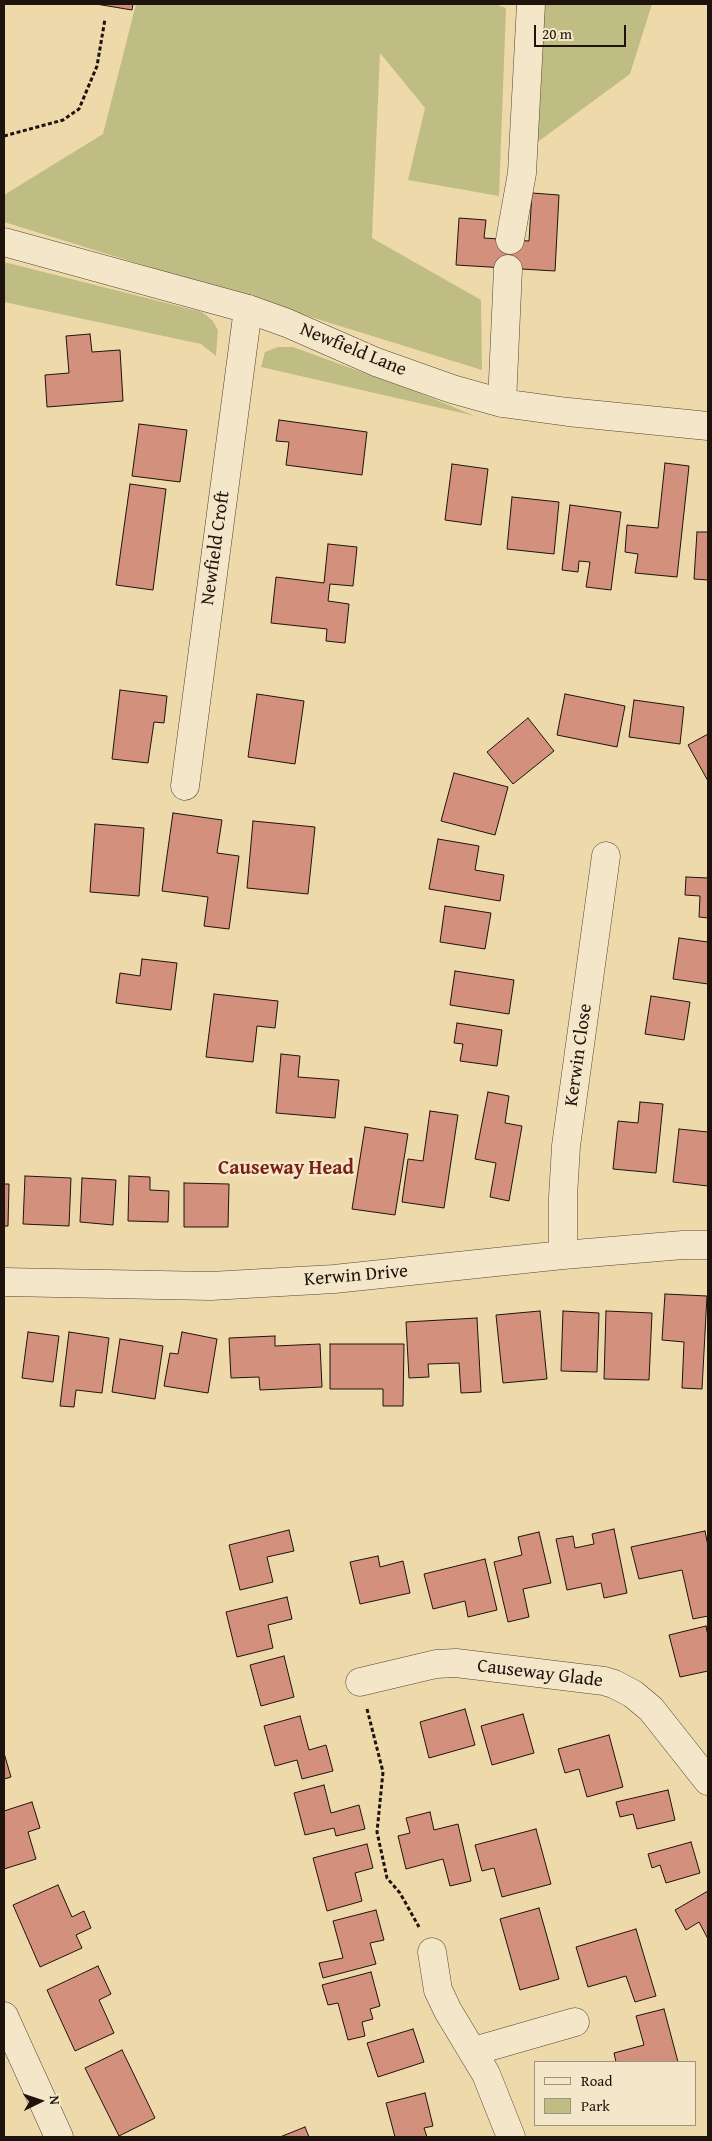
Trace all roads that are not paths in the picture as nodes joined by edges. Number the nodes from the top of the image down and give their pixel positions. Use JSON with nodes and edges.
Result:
{"nodes":[{"id":1,"x":531,"y":4,"type":"edge"},
{"id":2,"x":510,"y":240,"type":"dead end"},
{"id":3,"x":4,"y":242,"type":"edge"},
{"id":4,"x":508,"y":269,"type":"dead end"},
{"id":5,"x":248,"y":309,"type":"junction"},
{"id":6,"x":502,"y":403,"type":"junction"},
{"id":7,"x":708,"y":426,"type":"edge"},
{"id":8,"x":185,"y":786,"type":"dead end"},
{"id":9,"x":606,"y":856,"type":"dead end"},
{"id":10,"x":708,"y":1245,"type":"edge"},
{"id":11,"x":563,"y":1255,"type":"junction"},
{"id":12,"x":4,"y":1282,"type":"edge"},
{"id":13,"x":360,"y":1682,"type":"road end"},
{"id":14,"x":708,"y":1782,"type":"edge"},
{"id":15,"x":432,"y":1952,"type":"road end"},
{"id":16,"x":4,"y":2016,"type":"edge"},
{"id":17,"x":575,"y":2022,"type":"dead end"},
{"id":18,"x":474,"y":2051,"type":"junction"},
{"id":19,"x":59,"y":2137,"type":"edge"},
{"id":20,"x":511,"y":2137,"type":"edge"}],
"edges":[{"from":1,"to":2,"type":"street"},
{"from":3,"to":5,"type":"street","name":"Newfield Lane"},
{"from":4,"to":6,"type":"street"},
{"from":5,"to":6,"type":"street","name":"Newfield Lane"},
{"from":5,"to":8,"type":"street","name":"Newfield Croft"},
{"from":6,"to":7,"type":"street","name":"Newfield Lane"},
{"from":9,"to":11,"type":"street","name":"Kerwin Close"},
{"from":10,"to":11,"type":"street","name":"Kerwin Drive"},
{"from":11,"to":12,"type":"street","name":"Kerwin Drive"},
{"from":13,"to":14,"type":"street","name":"Causeway Glade"},
{"from":15,"to":18,"type":"street"},
{"from":16,"to":19,"type":"street"},
{"from":17,"to":18,"type":"street"},
{"from":18,"to":20,"type":"street"}]}
